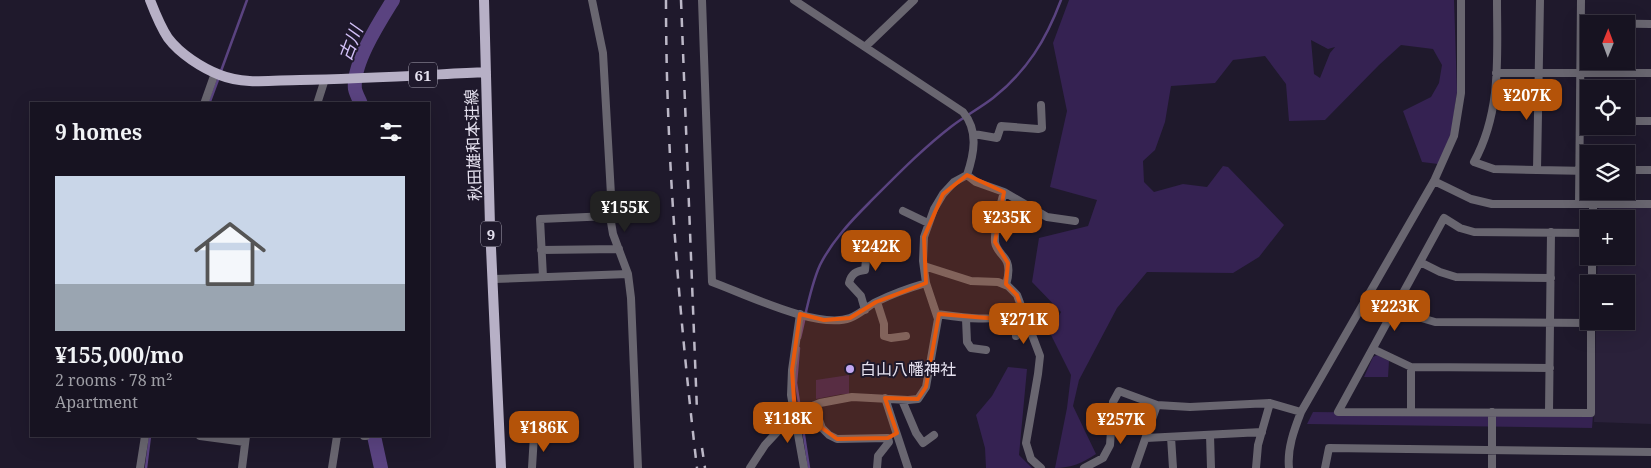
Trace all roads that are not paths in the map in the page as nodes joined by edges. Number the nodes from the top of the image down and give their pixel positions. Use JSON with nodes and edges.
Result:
{"nodes":[{"id":1,"x":150,"y":0,"type":"edge"},
{"id":2,"x":484,"y":0,"type":"edge"},
{"id":3,"x":592,"y":0,"type":"edge"},
{"id":4,"x":702,"y":0,"type":"edge"},
{"id":5,"x":794,"y":0,"type":"edge"},
{"id":6,"x":914,"y":0,"type":"edge"},
{"id":7,"x":1461,"y":0,"type":"edge"},
{"id":8,"x":1497,"y":0,"type":"edge"},
{"id":9,"x":1540,"y":0,"type":"edge"},
{"id":10,"x":1581,"y":0,"type":"edge"},
{"id":11,"x":1581,"y":15,"type":"edge"},
{"id":12,"x":1635,"y":24,"type":"edge"},
{"id":13,"x":1651,"y":24,"type":"edge"},
{"id":14,"x":865,"y":47,"type":"junction"},
{"id":15,"x":486,"y":72,"type":"junction"},
{"id":16,"x":1539,"y":72,"type":"junction"},
{"id":17,"x":1580,"y":72,"type":"junction"},
{"id":18,"x":1496,"y":73,"type":"junction"},
{"id":19,"x":1651,"y":73,"type":"edge"},
{"id":20,"x":218,"y":74,"type":"junction"},
{"id":21,"x":325,"y":79,"type":"junction"},
{"id":22,"x":1580,"y":80,"type":"edge"},
{"id":23,"x":205,"y":102,"type":"edge"},
{"id":24,"x":318,"y":102,"type":"edge"},
{"id":25,"x":1041,"y":105,"type":"dead end"},
{"id":26,"x":1580,"y":121,"type":"edge"},
{"id":27,"x":1635,"y":122,"type":"edge"},
{"id":28,"x":1651,"y":122,"type":"edge"},
{"id":29,"x":974,"y":134,"type":"junction"},
{"id":30,"x":1538,"y":170,"type":"junction"},
{"id":31,"x":1635,"y":170,"type":"edge"},
{"id":32,"x":1651,"y":170,"type":"edge"},
{"id":33,"x":1579,"y":171,"type":"junction"},
{"id":34,"x":967,"y":175,"type":"junction"},
{"id":35,"x":1434,"y":181,"type":"junction"},
{"id":36,"x":1004,"y":192,"type":"junction"},
{"id":37,"x":1579,"y":204,"type":"junction"},
{"id":38,"x":1593,"y":204,"type":"junction"},
{"id":39,"x":1651,"y":204,"type":"edge"},
{"id":40,"x":1593,"y":210,"type":"edge"},
{"id":41,"x":903,"y":211,"type":"dead end"},
{"id":42,"x":610,"y":216,"type":"junction"},
{"id":43,"x":1075,"y":221,"type":"dead end"},
{"id":44,"x":928,"y":223,"type":"junction"},
{"id":45,"x":1551,"y":232,"type":"junction"},
{"id":46,"x":1580,"y":232,"type":"edge"},
{"id":47,"x":866,"y":241,"type":"dead end"},
{"id":48,"x":619,"y":249,"type":"junction"},
{"id":49,"x":541,"y":250,"type":"junction"},
{"id":50,"x":1420,"y":262,"type":"junction"},
{"id":51,"x":924,"y":266,"type":"junction"},
{"id":52,"x":628,"y":274,"type":"junction"},
{"id":53,"x":542,"y":277,"type":"junction"},
{"id":54,"x":1551,"y":278,"type":"junction"},
{"id":55,"x":494,"y":279,"type":"junction"},
{"id":56,"x":926,"y":283,"type":"junction"},
{"id":57,"x":1006,"y":285,"type":"junction"},
{"id":58,"x":1370,"y":292,"type":"junction"},
{"id":59,"x":877,"y":302,"type":"junction"},
{"id":60,"x":1397,"y":305,"type":"junction"},
{"id":61,"x":865,"y":310,"type":"junction"},
{"id":62,"x":1019,"y":312,"type":"junction"},
{"id":63,"x":937,"y":314,"type":"junction"},
{"id":64,"x":803,"y":316,"type":"junction"},
{"id":65,"x":966,"y":318,"type":"junction"},
{"id":66,"x":1580,"y":322,"type":"edge"},
{"id":67,"x":1550,"y":323,"type":"junction"},
{"id":68,"x":1591,"y":330,"type":"edge"},
{"id":69,"x":906,"y":336,"type":"dead end"},
{"id":70,"x":1016,"y":336,"type":"dead end"},
{"id":71,"x":1373,"y":348,"type":"junction"},
{"id":72,"x":986,"y":350,"type":"dead end"},
{"id":73,"x":1411,"y":367,"type":"junction"},
{"id":74,"x":1550,"y":368,"type":"junction"},
{"id":75,"x":885,"y":398,"type":"junction"},
{"id":76,"x":902,"y":400,"type":"junction"},
{"id":77,"x":1270,"y":403,"type":"junction"},
{"id":78,"x":1157,"y":405,"type":"junction"},
{"id":79,"x":814,"y":406,"type":"junction"},
{"id":80,"x":1301,"y":412,"type":"junction"},
{"id":81,"x":1410,"y":412,"type":"junction"},
{"id":82,"x":1492,"y":412,"type":"junction"},
{"id":83,"x":1549,"y":413,"type":"junction"},
{"id":84,"x":796,"y":414,"type":"junction"},
{"id":85,"x":1262,"y":432,"type":"junction"},
{"id":86,"x":897,"y":433,"type":"junction"},
{"id":87,"x":534,"y":435,"type":"dead end"},
{"id":88,"x":934,"y":435,"type":"dead end"},
{"id":89,"x":1210,"y":435,"type":"junction"},
{"id":90,"x":145,"y":437,"type":"edge"},
{"id":91,"x":215,"y":437,"type":"edge"},
{"id":92,"x":337,"y":437,"type":"edge"},
{"id":93,"x":1171,"y":437,"type":"junction"},
{"id":94,"x":888,"y":438,"type":"junction"},
{"id":95,"x":1146,"y":438,"type":"junction"},
{"id":96,"x":245,"y":439,"type":"edge"},
{"id":97,"x":1492,"y":450,"type":"junction"},
{"id":98,"x":1651,"y":452,"type":"edge"},
{"id":99,"x":140,"y":468,"type":"edge"},
{"id":100,"x":242,"y":468,"type":"edge"},
{"id":101,"x":332,"y":468,"type":"edge"},
{"id":102,"x":501,"y":468,"type":"edge"},
{"id":103,"x":532,"y":468,"type":"edge"},
{"id":104,"x":638,"y":468,"type":"edge"},
{"id":105,"x":750,"y":468,"type":"edge"},
{"id":106,"x":804,"y":468,"type":"edge"},
{"id":107,"x":877,"y":468,"type":"edge"},
{"id":108,"x":908,"y":468,"type":"edge"},
{"id":109,"x":1041,"y":468,"type":"edge"},
{"id":110,"x":1084,"y":468,"type":"edge"},
{"id":111,"x":1135,"y":468,"type":"edge"},
{"id":112,"x":1173,"y":468,"type":"edge"},
{"id":113,"x":1212,"y":468,"type":"edge"},
{"id":114,"x":1256,"y":468,"type":"edge"},
{"id":115,"x":1289,"y":468,"type":"edge"},
{"id":116,"x":1325,"y":468,"type":"edge"},
{"id":117,"x":1492,"y":468,"type":"edge"}],
"edges":[{"from":1,"to":20,"type":"main road","number":"61"},
{"from":2,"to":15,"type":"main road","name":"秋田雄和本荘線","number":"9"},
{"from":3,"to":42,"type":"street"},
{"from":4,"to":64,"type":"street"},
{"from":5,"to":14,"type":"street"},
{"from":6,"to":14,"type":"street"},
{"from":7,"to":35,"type":"street"},
{"from":8,"to":18,"type":"street"},
{"from":9,"to":16,"type":"street"},
{"from":10,"to":11,"type":"street"},
{"from":12,"to":13,"type":"street"},
{"from":14,"to":29,"type":"street"},
{"from":15,"to":21,"type":"main road","number":"61"},
{"from":15,"to":55,"type":"main road","name":"秋田雄和本荘線","number":"9"},
{"from":16,"to":17,"type":"street"},
{"from":16,"to":18,"type":"street"},
{"from":16,"to":30,"type":"street"},
{"from":17,"to":19,"type":"street"},
{"from":17,"to":22,"type":"street"},
{"from":18,"to":30,"type":"street"},
{"from":20,"to":21,"type":"main road","number":"61"},
{"from":20,"to":23,"type":"street"},
{"from":21,"to":24,"type":"street"},
{"from":25,"to":29,"type":"street"},
{"from":26,"to":33,"type":"street"},
{"from":27,"to":28,"type":"street"},
{"from":29,"to":34,"type":"street"},
{"from":30,"to":33,"type":"street"},
{"from":31,"to":32,"type":"street"},
{"from":33,"to":37,"type":"street"},
{"from":34,"to":36,"type":"street"},
{"from":34,"to":44,"type":"street"},
{"from":35,"to":37,"type":"street"},
{"from":35,"to":58,"type":"street"},
{"from":36,"to":43,"type":"street"},
{"from":36,"to":57,"type":"street"},
{"from":37,"to":38,"type":"street"},
{"from":38,"to":39,"type":"street"},
{"from":38,"to":40,"type":"street"},
{"from":41,"to":44,"type":"street"},
{"from":42,"to":48,"type":"street"},
{"from":42,"to":49,"type":"street"},
{"from":44,"to":51,"type":"street"},
{"from":45,"to":46,"type":"street"},
{"from":45,"to":50,"type":"street"},
{"from":45,"to":54,"type":"street"},
{"from":47,"to":61,"type":"street"},
{"from":48,"to":49,"type":"street"},
{"from":48,"to":52,"type":"street"},
{"from":49,"to":53,"type":"street"},
{"from":50,"to":54,"type":"street"},
{"from":50,"to":60,"type":"street"},
{"from":51,"to":56,"type":"street"},
{"from":51,"to":57,"type":"street"},
{"from":52,"to":53,"type":"street"},
{"from":52,"to":104,"type":"street"},
{"from":53,"to":55,"type":"street"},
{"from":54,"to":67,"type":"street"},
{"from":55,"to":102,"type":"main road","name":"秋田雄和本荘線","number":"9"},
{"from":56,"to":59,"type":"street"},
{"from":56,"to":63,"type":"street"},
{"from":57,"to":62,"type":"street"},
{"from":58,"to":60,"type":"street"},
{"from":58,"to":80,"type":"street"},
{"from":59,"to":61,"type":"street"},
{"from":59,"to":69,"type":"street"},
{"from":60,"to":67,"type":"street"},
{"from":60,"to":71,"type":"street"},
{"from":61,"to":64,"type":"street"},
{"from":62,"to":65,"type":"street"},
{"from":62,"to":70,"type":"street"},
{"from":62,"to":109,"type":"street"},
{"from":63,"to":65,"type":"street"},
{"from":63,"to":76,"type":"street"},
{"from":64,"to":84,"type":"street"},
{"from":65,"to":72,"type":"street"},
{"from":66,"to":67,"type":"street"},
{"from":67,"to":74,"type":"street"},
{"from":68,"to":83,"type":"street"},
{"from":71,"to":73,"type":"street"},
{"from":71,"to":81,"type":"street"},
{"from":73,"to":74,"type":"street"},
{"from":73,"to":81,"type":"street"},
{"from":74,"to":83,"type":"street"},
{"from":75,"to":76,"type":"street"},
{"from":75,"to":79,"type":"street"},
{"from":75,"to":86,"type":"street"},
{"from":76,"to":88,"type":"street"},
{"from":77,"to":78,"type":"street"},
{"from":77,"to":80,"type":"street"},
{"from":77,"to":85,"type":"street"},
{"from":78,"to":95,"type":"street"},
{"from":78,"to":110,"type":"street"},
{"from":79,"to":84,"type":"street"},
{"from":79,"to":94,"type":"street"},
{"from":80,"to":115,"type":"street"},
{"from":81,"to":82,"type":"street"},
{"from":82,"to":83,"type":"street"},
{"from":82,"to":97,"type":"street"},
{"from":84,"to":105,"type":"street"},
{"from":84,"to":106,"type":"street"},
{"from":85,"to":89,"type":"street"},
{"from":85,"to":114,"type":"street"},
{"from":86,"to":94,"type":"street"},
{"from":86,"to":108,"type":"street"},
{"from":87,"to":103,"type":"street"},
{"from":89,"to":93,"type":"street"},
{"from":89,"to":113,"type":"street"},
{"from":90,"to":99,"type":"street"},
{"from":91,"to":96,"type":"street"},
{"from":92,"to":101,"type":"street"},
{"from":93,"to":95,"type":"street"},
{"from":93,"to":112,"type":"street"},
{"from":94,"to":107,"type":"street"},
{"from":95,"to":111,"type":"street"},
{"from":96,"to":100,"type":"street"},
{"from":97,"to":98,"type":"street"},
{"from":97,"to":116,"type":"street"},
{"from":97,"to":117,"type":"street"}]}
